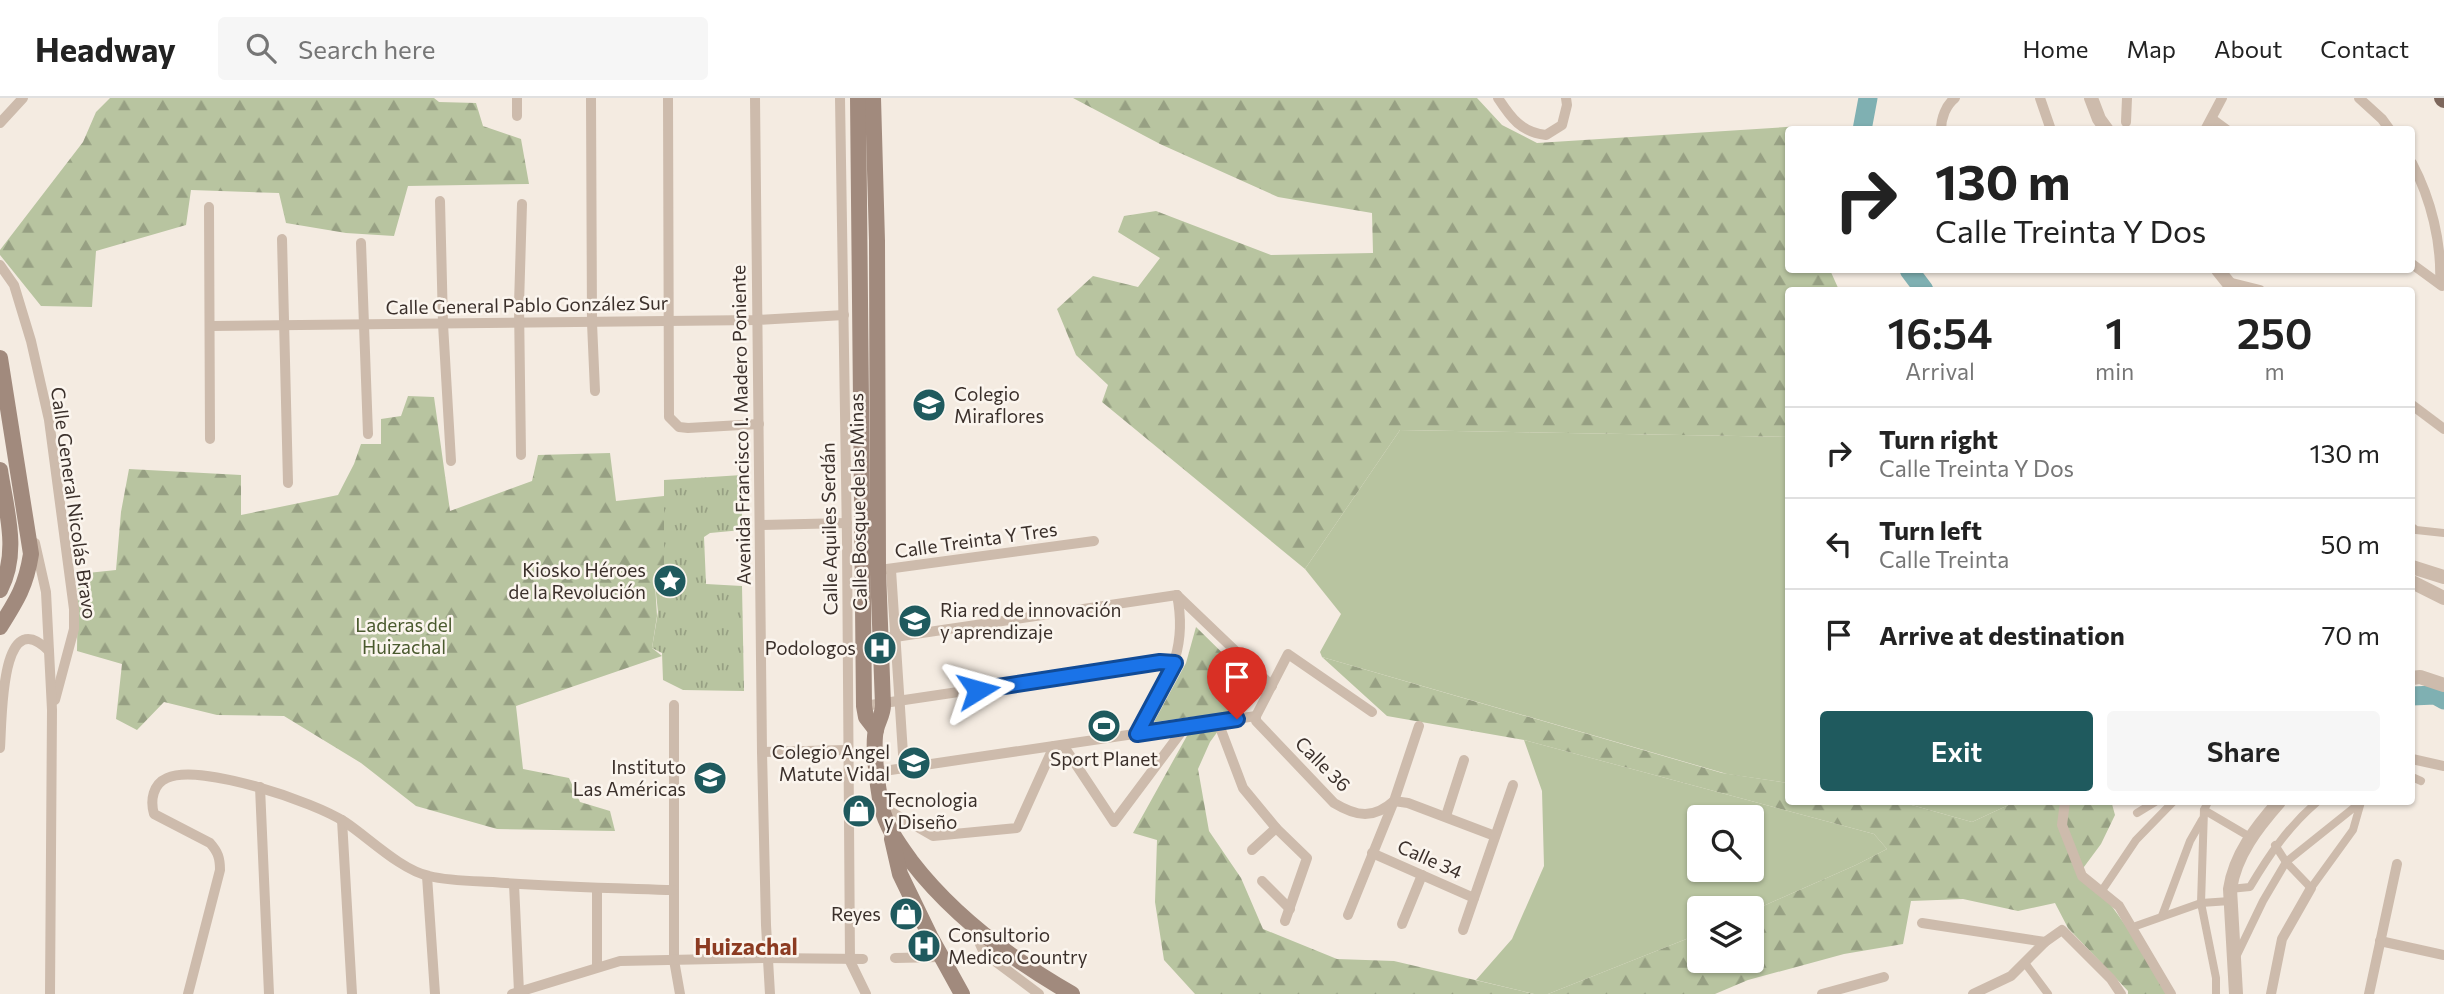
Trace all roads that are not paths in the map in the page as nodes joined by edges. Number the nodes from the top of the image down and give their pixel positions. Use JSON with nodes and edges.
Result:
{"nodes":[{"id":1,"x":23,"y":98,"type":"edge"},
{"id":2,"x":517,"y":98,"type":"edge"},
{"id":3,"x":591,"y":98,"type":"edge"},
{"id":4,"x":668,"y":98,"type":"edge"},
{"id":5,"x":755,"y":98,"type":"edge"},
{"id":6,"x":840,"y":98,"type":"edge"},
{"id":7,"x":858,"y":98,"type":"edge"},
{"id":8,"x":873,"y":98,"type":"edge"},
{"id":9,"x":1498,"y":98,"type":"edge"},
{"id":10,"x":1566,"y":98,"type":"edge"},
{"id":11,"x":1955,"y":98,"type":"edge"},
{"id":12,"x":2040,"y":98,"type":"edge"},
{"id":13,"x":2091,"y":98,"type":"edge"},
{"id":14,"x":2127,"y":98,"type":"edge"},
{"id":15,"x":2222,"y":98,"type":"edge"},
{"id":16,"x":2359,"y":98,"type":"edge"},
{"id":17,"x":517,"y":116,"type":"dead end"},
{"id":18,"x":2212,"y":119,"type":"junction"},
{"id":19,"x":2126,"y":122,"type":"dead end"},
{"id":20,"x":0,"y":123,"type":"edge"},
{"id":21,"x":1941,"y":126,"type":"edge"},
{"id":22,"x":2050,"y":126,"type":"edge"},
{"id":23,"x":2104,"y":126,"type":"edge"},
{"id":24,"x":2208,"y":126,"type":"edge"},
{"id":25,"x":2222,"y":126,"type":"edge"},
{"id":26,"x":2387,"y":126,"type":"edge"},
{"id":27,"x":2415,"y":169,"type":"edge"},
{"id":28,"x":440,"y":201,"type":"dead end"},
{"id":29,"x":522,"y":204,"type":"dead end"},
{"id":30,"x":209,"y":207,"type":"dead end"},
{"id":31,"x":282,"y":239,"type":"dead end"},
{"id":32,"x":361,"y":243,"type":"dead end"},
{"id":33,"x":0,"y":264,"type":"edge"},
{"id":34,"x":2415,"y":266,"type":"edge"},
{"id":35,"x":2442,"y":286,"type":"edge"},
{"id":36,"x":844,"y":315,"type":"junction"},
{"id":37,"x":668,"y":320,"type":"junction"},
{"id":38,"x":757,"y":320,"type":"junction"},
{"id":39,"x":592,"y":323,"type":"junction"},
{"id":40,"x":443,"y":324,"type":"junction"},
{"id":41,"x":520,"y":324,"type":"junction"},
{"id":42,"x":285,"y":325,"type":"junction"},
{"id":43,"x":363,"y":325,"type":"junction"},
{"id":44,"x":211,"y":327,"type":"junction"},
{"id":45,"x":0,"y":358,"type":"edge"},
{"id":46,"x":596,"y":391,"type":"dead end"},
{"id":47,"x":2415,"y":407,"type":"edge"},
{"id":48,"x":759,"y":424,"type":"junction"},
{"id":49,"x":2444,"y":429,"type":"edge"},
{"id":50,"x":368,"y":434,"type":"dead end"},
{"id":51,"x":210,"y":439,"type":"dead end"},
{"id":52,"x":521,"y":456,"type":"dead end"},
{"id":53,"x":452,"y":461,"type":"dead end"},
{"id":54,"x":0,"y":470,"type":"edge"},
{"id":55,"x":288,"y":483,"type":"dead end"},
{"id":56,"x":24,"y":508,"type":"junction"},
{"id":57,"x":847,"y":523,"type":"junction"},
{"id":58,"x":760,"y":525,"type":"junction"},
{"id":59,"x":2415,"y":529,"type":"edge"},
{"id":60,"x":2444,"y":533,"type":"edge"},
{"id":61,"x":1094,"y":541,"type":"dead end"},
{"id":62,"x":2415,"y":568,"type":"edge"},
{"id":63,"x":877,"y":571,"type":"junction"},
{"id":64,"x":2444,"y":577,"type":"edge"},
{"id":65,"x":2415,"y":584,"type":"edge"},
{"id":66,"x":0,"y":590,"type":"edge"},
{"id":67,"x":1177,"y":596,"type":"junction"},
{"id":68,"x":2444,"y":598,"type":"edge"},
{"id":69,"x":0,"y":626,"type":"edge"},
{"id":70,"x":888,"y":637,"type":"junction"},
{"id":71,"x":862,"y":638,"type":"junction"},
{"id":72,"x":49,"y":650,"type":"junction"},
{"id":73,"x":1175,"y":663,"type":"junction"},
{"id":74,"x":2415,"y":678,"type":"edge"},
{"id":75,"x":2444,"y":684,"type":"edge"},
{"id":76,"x":1272,"y":686,"type":"junction"},
{"id":77,"x":891,"y":703,"type":"junction"},
{"id":78,"x":674,"y":705,"type":"dead end"},
{"id":79,"x":864,"y":706,"type":"junction"},
{"id":80,"x":52,"y":710,"type":"junction"},
{"id":81,"x":1372,"y":712,"type":"dead end"},
{"id":82,"x":1256,"y":716,"type":"junction"},
{"id":83,"x":1218,"y":722,"type":"junction"},
{"id":84,"x":1419,"y":726,"type":"dead end"},
{"id":85,"x":1185,"y":727,"type":"junction"},
{"id":86,"x":876,"y":730,"type":"junction"},
{"id":87,"x":1137,"y":734,"type":"junction"},
{"id":88,"x":1058,"y":745,"type":"junction"},
{"id":89,"x":0,"y":748,"type":"edge"},
{"id":90,"x":847,"y":750,"type":"junction"},
{"id":91,"x":762,"y":752,"type":"junction"},
{"id":92,"x":2415,"y":759,"type":"edge"},
{"id":93,"x":1464,"y":760,"type":"dead end"},
{"id":94,"x":2444,"y":766,"type":"edge"},
{"id":95,"x":904,"y":769,"type":"junction"},
{"id":96,"x":877,"y":772,"type":"junction"},
{"id":97,"x":2415,"y":778,"type":"edge"},
{"id":98,"x":2421,"y":780,"type":"dead end"},
{"id":99,"x":1513,"y":785,"type":"dead end"},
{"id":100,"x":260,"y":788,"type":"junction"},
{"id":101,"x":1394,"y":801,"type":"junction"},
{"id":102,"x":2065,"y":805,"type":"edge"},
{"id":103,"x":2150,"y":805,"type":"edge"},
{"id":104,"x":2170,"y":805,"type":"edge"},
{"id":105,"x":2277,"y":805,"type":"edge"},
{"id":106,"x":2314,"y":805,"type":"edge"},
{"id":107,"x":2357,"y":805,"type":"edge"},
{"id":108,"x":2360,"y":805,"type":"edge"},
{"id":109,"x":881,"y":806,"type":"junction"},
{"id":110,"x":2205,"y":809,"type":"edge"},
{"id":111,"x":2137,"y":813,"type":"dead end"},
{"id":112,"x":1446,"y":816,"type":"junction"},
{"id":113,"x":342,"y":820,"type":"junction"},
{"id":114,"x":1276,"y":828,"type":"junction"},
{"id":115,"x":891,"y":833,"type":"junction"},
{"id":116,"x":1495,"y":836,"type":"junction"},
{"id":117,"x":2250,"y":837,"type":"junction"},
{"id":118,"x":2275,"y":845,"type":"junction"},
{"id":119,"x":1252,"y":850,"type":"dead end"},
{"id":120,"x":1372,"y":853,"type":"junction"},
{"id":121,"x":2286,"y":862,"type":"junction"},
{"id":122,"x":2397,"y":864,"type":"dead end"},
{"id":123,"x":1422,"y":875,"type":"junction"},
{"id":124,"x":428,"y":876,"type":"junction"},
{"id":125,"x":1262,"y":881,"type":"dead end"},
{"id":126,"x":514,"y":884,"type":"junction"},
{"id":127,"x":597,"y":888,"type":"junction"},
{"id":128,"x":2311,"y":888,"type":"junction"},
{"id":129,"x":673,"y":890,"type":"junction"},
{"id":130,"x":2101,"y":892,"type":"junction"},
{"id":131,"x":2230,"y":895,"type":"junction"},
{"id":132,"x":1474,"y":898,"type":"junction"},
{"id":133,"x":2201,"y":903,"type":"junction"},
{"id":134,"x":1290,"y":909,"type":"junction"},
{"id":135,"x":1348,"y":915,"type":"dead end"},
{"id":136,"x":2162,"y":916,"type":"junction"},
{"id":137,"x":1285,"y":921,"type":"dead end"},
{"id":138,"x":1922,"y":923,"type":"dead end"},
{"id":139,"x":1402,"y":924,"type":"dead end"},
{"id":140,"x":2133,"y":927,"type":"junction"},
{"id":141,"x":1464,"y":930,"type":"dead end"},
{"id":142,"x":983,"y":934,"type":"junction"},
{"id":143,"x":2380,"y":941,"type":"junction"},
{"id":144,"x":2045,"y":942,"type":"junction"},
{"id":145,"x":2444,"y":955,"type":"edge"},
{"id":146,"x":941,"y":957,"type":"junction"},
{"id":147,"x":767,"y":958,"type":"junction"},
{"id":148,"x":895,"y":958,"type":"dead end"},
{"id":149,"x":863,"y":959,"type":"dead end"},
{"id":150,"x":2235,"y":959,"type":"junction"},
{"id":151,"x":674,"y":960,"type":"junction"},
{"id":152,"x":850,"y":961,"type":"junction"},
{"id":153,"x":2025,"y":962,"type":"junction"},
{"id":154,"x":597,"y":967,"type":"junction"},
{"id":155,"x":1884,"y":977,"type":"dead end"},
{"id":156,"x":1026,"y":991,"type":"edge"},
{"id":157,"x":515,"y":993,"type":"edge"},
{"id":158,"x":865,"y":993,"type":"edge"},
{"id":159,"x":50,"y":994,"type":"edge"},
{"id":160,"x":188,"y":994,"type":"edge"},
{"id":161,"x":269,"y":994,"type":"edge"},
{"id":162,"x":352,"y":994,"type":"edge"},
{"id":163,"x":435,"y":994,"type":"edge"},
{"id":164,"x":680,"y":994,"type":"edge"},
{"id":165,"x":770,"y":994,"type":"edge"},
{"id":166,"x":962,"y":994,"type":"edge"},
{"id":167,"x":1039,"y":994,"type":"edge"},
{"id":168,"x":1072,"y":994,"type":"edge"},
{"id":169,"x":1822,"y":994,"type":"edge"},
{"id":170,"x":1973,"y":994,"type":"edge"},
{"id":171,"x":2048,"y":994,"type":"edge"},
{"id":172,"x":2121,"y":994,"type":"edge"},
{"id":173,"x":2171,"y":994,"type":"edge"},
{"id":174,"x":2216,"y":994,"type":"edge"},
{"id":175,"x":2236,"y":994,"type":"edge"},
{"id":176,"x":2271,"y":994,"type":"edge"},
{"id":177,"x":2369,"y":994,"type":"edge"}],
"edges":[{"from":1,"to":20,"type":"street"},
{"from":2,"to":17,"type":"street"},
{"from":3,"to":39,"type":"street"},
{"from":4,"to":37,"type":"street"},
{"from":5,"to":38,"type":"street","name":"Avenida Francisco I. Madero Poniente"},
{"from":6,"to":36,"type":"street","name":"Calle Aquiles Serdán"},
{"from":7,"to":63,"type":"main road","name":"Calle Bosque de las Minas"},
{"from":8,"to":63,"type":"main road","name":"Calle Bosque de las Minas"},
{"from":9,"to":10,"type":"street"},
{"from":11,"to":21,"type":"street"},
{"from":12,"to":22,"type":"street"},
{"from":13,"to":23,"type":"street"},
{"from":14,"to":19,"type":"street"},
{"from":15,"to":18,"type":"street"},
{"from":16,"to":26,"type":"street"},
{"from":18,"to":24,"type":"street"},
{"from":18,"to":25,"type":"street"},
{"from":27,"to":35,"type":"street"},
{"from":28,"to":40,"type":"street"},
{"from":29,"to":41,"type":"street"},
{"from":30,"to":44,"type":"street"},
{"from":31,"to":42,"type":"street"},
{"from":32,"to":43,"type":"street"},
{"from":33,"to":80,"type":"street","name":"Calle General Nicolás Bravo"},
{"from":34,"to":35,"type":"street"},
{"from":36,"to":38,"type":"street","name":"Calle General Pablo González Sur"},
{"from":36,"to":57,"type":"street","name":"Calle Aquiles Serdán"},
{"from":37,"to":38,"type":"street","name":"Calle General Pablo González Sur"},
{"from":37,"to":39,"type":"street","name":"Calle General Pablo González Sur"},
{"from":37,"to":48,"type":"street"},
{"from":38,"to":48,"type":"street","name":"Avenida Francisco I. Madero Poniente"},
{"from":39,"to":41,"type":"street","name":"Calle General Pablo González Sur"},
{"from":39,"to":46,"type":"street"},
{"from":40,"to":41,"type":"street","name":"Calle General Pablo González Sur"},
{"from":40,"to":43,"type":"street","name":"Calle General Pablo González Sur"},
{"from":40,"to":53,"type":"street"},
{"from":41,"to":52,"type":"street"},
{"from":42,"to":43,"type":"street","name":"Calle General Pablo González Sur"},
{"from":42,"to":44,"type":"street","name":"Calle General Pablo González Sur"},
{"from":42,"to":55,"type":"street"},
{"from":43,"to":50,"type":"street"},
{"from":44,"to":51,"type":"street"},
{"from":45,"to":56,"type":"main road"},
{"from":47,"to":49,"type":"street"},
{"from":48,"to":58,"type":"street","name":"Avenida Francisco I. Madero Poniente"},
{"from":54,"to":66,"type":"main road"},
{"from":56,"to":69,"type":"main road"},
{"from":56,"to":72,"type":"street","name":"Calle General Nicolás Bravo"},
{"from":57,"to":58,"type":"street"},
{"from":57,"to":90,"type":"street","name":"Calle Aquiles Serdán"},
{"from":58,"to":91,"type":"street","name":"Avenida Francisco I. Madero Poniente"},
{"from":59,"to":60,"type":"street"},
{"from":61,"to":63,"type":"street","name":"Calle Treinta Y Tres"},
{"from":62,"to":64,"type":"street"},
{"from":63,"to":70,"type":"main road","name":"Calle Bosque de las Minas"},
{"from":63,"to":71,"type":"main road","name":"Calle Bosque de las Minas"},
{"from":65,"to":68,"type":"street"},
{"from":67,"to":70,"type":"street"},
{"from":67,"to":73,"type":"street"},
{"from":67,"to":76,"type":"street"},
{"from":70,"to":71,"type":"street"},
{"from":70,"to":77,"type":"main road","name":"Calle Bosque de las Minas"},
{"from":71,"to":79,"type":"main road","name":"Calle Bosque de las Minas"},
{"from":72,"to":80,"type":"street","name":"Calle General Nicolás Bravo"},
{"from":72,"to":89,"type":"street"},
{"from":73,"to":77,"type":"street"},
{"from":73,"to":87,"type":"street"},
{"from":74,"to":75,"type":"street"},
{"from":76,"to":81,"type":"street"},
{"from":76,"to":82,"type":"street"},
{"from":77,"to":79,"type":"street"},
{"from":77,"to":86,"type":"main road","name":"Calle Bosque de las Minas"},
{"from":77,"to":95,"type":"street"},
{"from":78,"to":129,"type":"street"},
{"from":79,"to":86,"type":"main road","name":"Calle Bosque de las Minas"},
{"from":80,"to":159,"type":"street","name":"Calle General Nicolás Bravo"},
{"from":82,"to":83,"type":"street"},
{"from":82,"to":101,"type":"street","name":"Calle 36"},
{"from":83,"to":85,"type":"street"},
{"from":83,"to":114,"type":"street"},
{"from":84,"to":101,"type":"street"},
{"from":85,"to":87,"type":"street"},
{"from":85,"to":88,"type":"street"},
{"from":86,"to":96,"type":"main road"},
{"from":87,"to":88,"type":"street"},
{"from":88,"to":95,"type":"street"},
{"from":88,"to":109,"type":"street"},
{"from":90,"to":91,"type":"street"},
{"from":90,"to":152,"type":"street","name":"Calle Aquiles Serdán"},
{"from":91,"to":147,"type":"street","name":"Avenida Francisco I. Madero Poniente"},
{"from":92,"to":94,"type":"street"},
{"from":93,"to":112,"type":"street"},
{"from":95,"to":96,"type":"street"},
{"from":96,"to":109,"type":"main road"},
{"from":97,"to":98,"type":"street"},
{"from":99,"to":116,"type":"street"},
{"from":100,"to":113,"type":"street"},
{"from":100,"to":160,"type":"street"},
{"from":100,"to":161,"type":"street"},
{"from":101,"to":112,"type":"street"},
{"from":101,"to":120,"type":"street"},
{"from":102,"to":130,"type":"street"},
{"from":103,"to":111,"type":"street"},
{"from":104,"to":130,"type":"street"},
{"from":105,"to":117,"type":"street"},
{"from":106,"to":118,"type":"street"},
{"from":107,"to":121,"type":"street"},
{"from":108,"to":128,"type":"street"},
{"from":109,"to":115,"type":"main road"},
{"from":110,"to":117,"type":"street"},
{"from":110,"to":133,"type":"street"},
{"from":110,"to":136,"type":"street"},
{"from":112,"to":116,"type":"street"},
{"from":113,"to":124,"type":"street"},
{"from":113,"to":162,"type":"street"},
{"from":114,"to":119,"type":"street"},
{"from":114,"to":134,"type":"street"},
{"from":115,"to":142,"type":"main road"},
{"from":115,"to":146,"type":"main road"},
{"from":116,"to":132,"type":"street"},
{"from":117,"to":131,"type":"street"},
{"from":118,"to":121,"type":"street"},
{"from":118,"to":131,"type":"street"},
{"from":120,"to":123,"type":"street","name":"Calle 34"},
{"from":120,"to":135,"type":"street"},
{"from":121,"to":128,"type":"street"},
{"from":121,"to":150,"type":"street"},
{"from":122,"to":143,"type":"street"},
{"from":123,"to":132,"type":"street","name":"Calle 34"},
{"from":123,"to":139,"type":"street"},
{"from":124,"to":126,"type":"street"},
{"from":124,"to":163,"type":"street"},
{"from":125,"to":134,"type":"street"},
{"from":126,"to":127,"type":"street"},
{"from":126,"to":157,"type":"street"},
{"from":127,"to":129,"type":"street"},
{"from":127,"to":154,"type":"street"},
{"from":128,"to":176,"type":"street"},
{"from":129,"to":151,"type":"street"},
{"from":130,"to":140,"type":"street"},
{"from":131,"to":133,"type":"street"},
{"from":131,"to":150,"type":"street"},
{"from":132,"to":141,"type":"street"},
{"from":133,"to":136,"type":"street"},
{"from":133,"to":174,"type":"street"},
{"from":134,"to":137,"type":"street"},
{"from":136,"to":140,"type":"street"},
{"from":138,"to":144,"type":"street"},
{"from":140,"to":173,"type":"street"},
{"from":142,"to":156,"type":"street"},
{"from":142,"to":168,"type":"main road"},
{"from":143,"to":145,"type":"street"},
{"from":143,"to":177,"type":"street"},
{"from":144,"to":153,"type":"street"},
{"from":144,"to":172,"type":"street"},
{"from":146,"to":148,"type":"street"},
{"from":146,"to":166,"type":"main road"},
{"from":147,"to":151,"type":"street"},
{"from":147,"to":152,"type":"street"},
{"from":147,"to":165,"type":"street","name":"Avenida Francisco I. Madero Poniente"},
{"from":149,"to":152,"type":"street"},
{"from":150,"to":175,"type":"street"},
{"from":151,"to":154,"type":"street"},
{"from":151,"to":164,"type":"street"},
{"from":152,"to":158,"type":"street"},
{"from":153,"to":170,"type":"street"},
{"from":153,"to":171,"type":"street"},
{"from":154,"to":157,"type":"street"},
{"from":155,"to":169,"type":"street"},
{"from":156,"to":167,"type":"street"}]}
